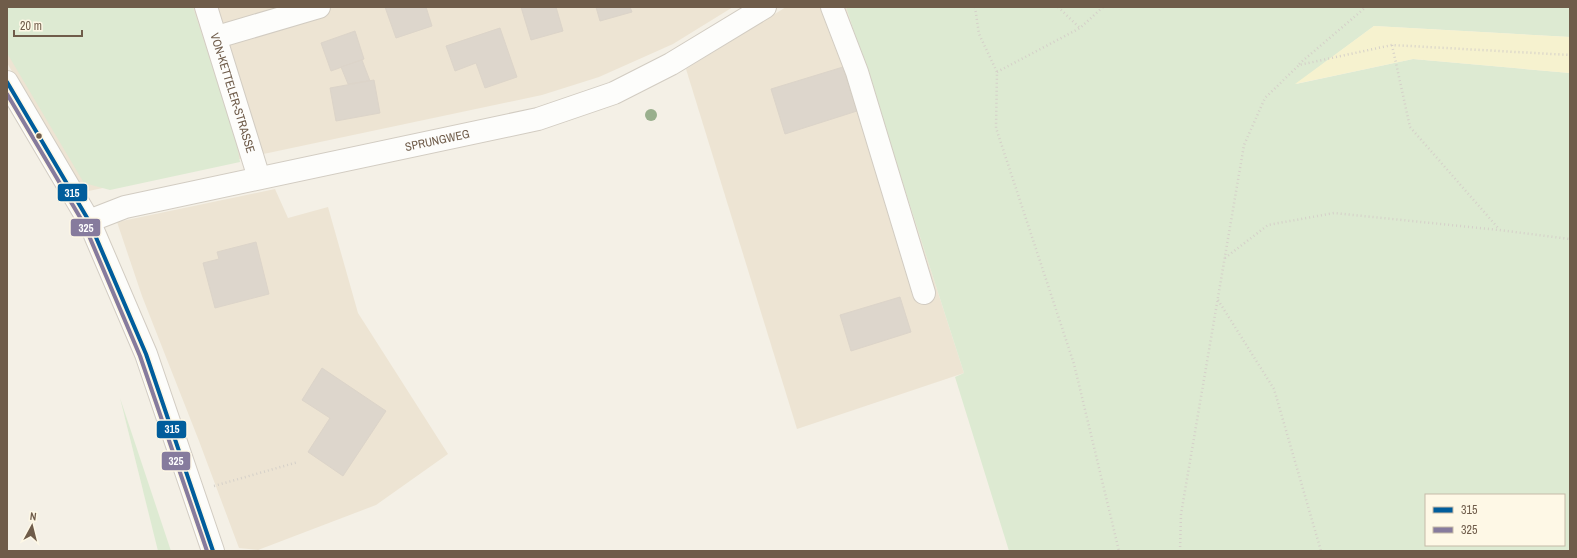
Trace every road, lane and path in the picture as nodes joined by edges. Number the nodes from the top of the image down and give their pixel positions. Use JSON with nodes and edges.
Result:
{"nodes":[{"id":1,"x":206,"y":7,"type":"edge"},
{"id":2,"x":319,"y":7,"type":"edge"},
{"id":3,"x":765,"y":7,"type":"edge"},
{"id":4,"x":832,"y":7,"type":"edge"},
{"id":5,"x":975,"y":7,"type":"edge"},
{"id":6,"x":1058,"y":7,"type":"edge"},
{"id":7,"x":1103,"y":7,"type":"edge"},
{"id":8,"x":1366,"y":7,"type":"edge"},
{"id":9,"x":1080,"y":28,"type":"junction"},
{"id":10,"x":217,"y":37,"type":"junction"},
{"id":11,"x":1392,"y":45,"type":"junction"},
{"id":12,"x":1570,"y":55,"type":"edge"},
{"id":13,"x":1299,"y":64,"type":"junction"},
{"id":14,"x":997,"y":72,"type":"junction"},
{"id":15,"x":7,"y":82,"type":"edge"},
{"id":16,"x":259,"y":178,"type":"junction"},
{"id":17,"x":89,"y":221,"type":"junction"},
{"id":18,"x":1499,"y":230,"type":"junction"},
{"id":19,"x":1570,"y":239,"type":"edge"},
{"id":20,"x":1225,"y":258,"type":"junction"},
{"id":21,"x":924,"y":293,"type":"dead end"},
{"id":22,"x":1218,"y":300,"type":"junction"},
{"id":23,"x":298,"y":462,"type":"dead end"},
{"id":24,"x":221,"y":483,"type":"dead end"},
{"id":25,"x":213,"y":551,"type":"edge"},
{"id":26,"x":1118,"y":551,"type":"edge"},
{"id":27,"x":1180,"y":551,"type":"edge"},
{"id":28,"x":1321,"y":551,"type":"edge"}],
"edges":[{"from":1,"to":10,"type":"street","name":"VON-KETTELER-STRASSE"},
{"from":2,"to":10,"type":"street"},
{"from":3,"to":16,"type":"street","name":"SPRUNGWEG"},
{"from":4,"to":21,"type":"street"},
{"from":5,"to":14,"type":"path"},
{"from":6,"to":9,"type":"path"},
{"from":7,"to":9,"type":"path"},
{"from":8,"to":13,"type":"path"},
{"from":9,"to":14,"type":"path"},
{"from":10,"to":16,"type":"street","name":"VON-KETTELER-STRASSE"},
{"from":11,"to":12,"type":"path"},
{"from":11,"to":13,"type":"path"},
{"from":11,"to":18,"type":"path"},
{"from":13,"to":20,"type":"path"},
{"from":14,"to":26,"type":"path"},
{"from":15,"to":17,"type":"street"},
{"from":16,"to":17,"type":"street","name":"SPRUNGWEG"},
{"from":17,"to":25,"type":"street"},
{"from":18,"to":19,"type":"path"},
{"from":18,"to":20,"type":"path"},
{"from":20,"to":22,"type":"path"},
{"from":22,"to":27,"type":"path"},
{"from":22,"to":28,"type":"path"},
{"from":23,"to":24,"type":"path"}]}
